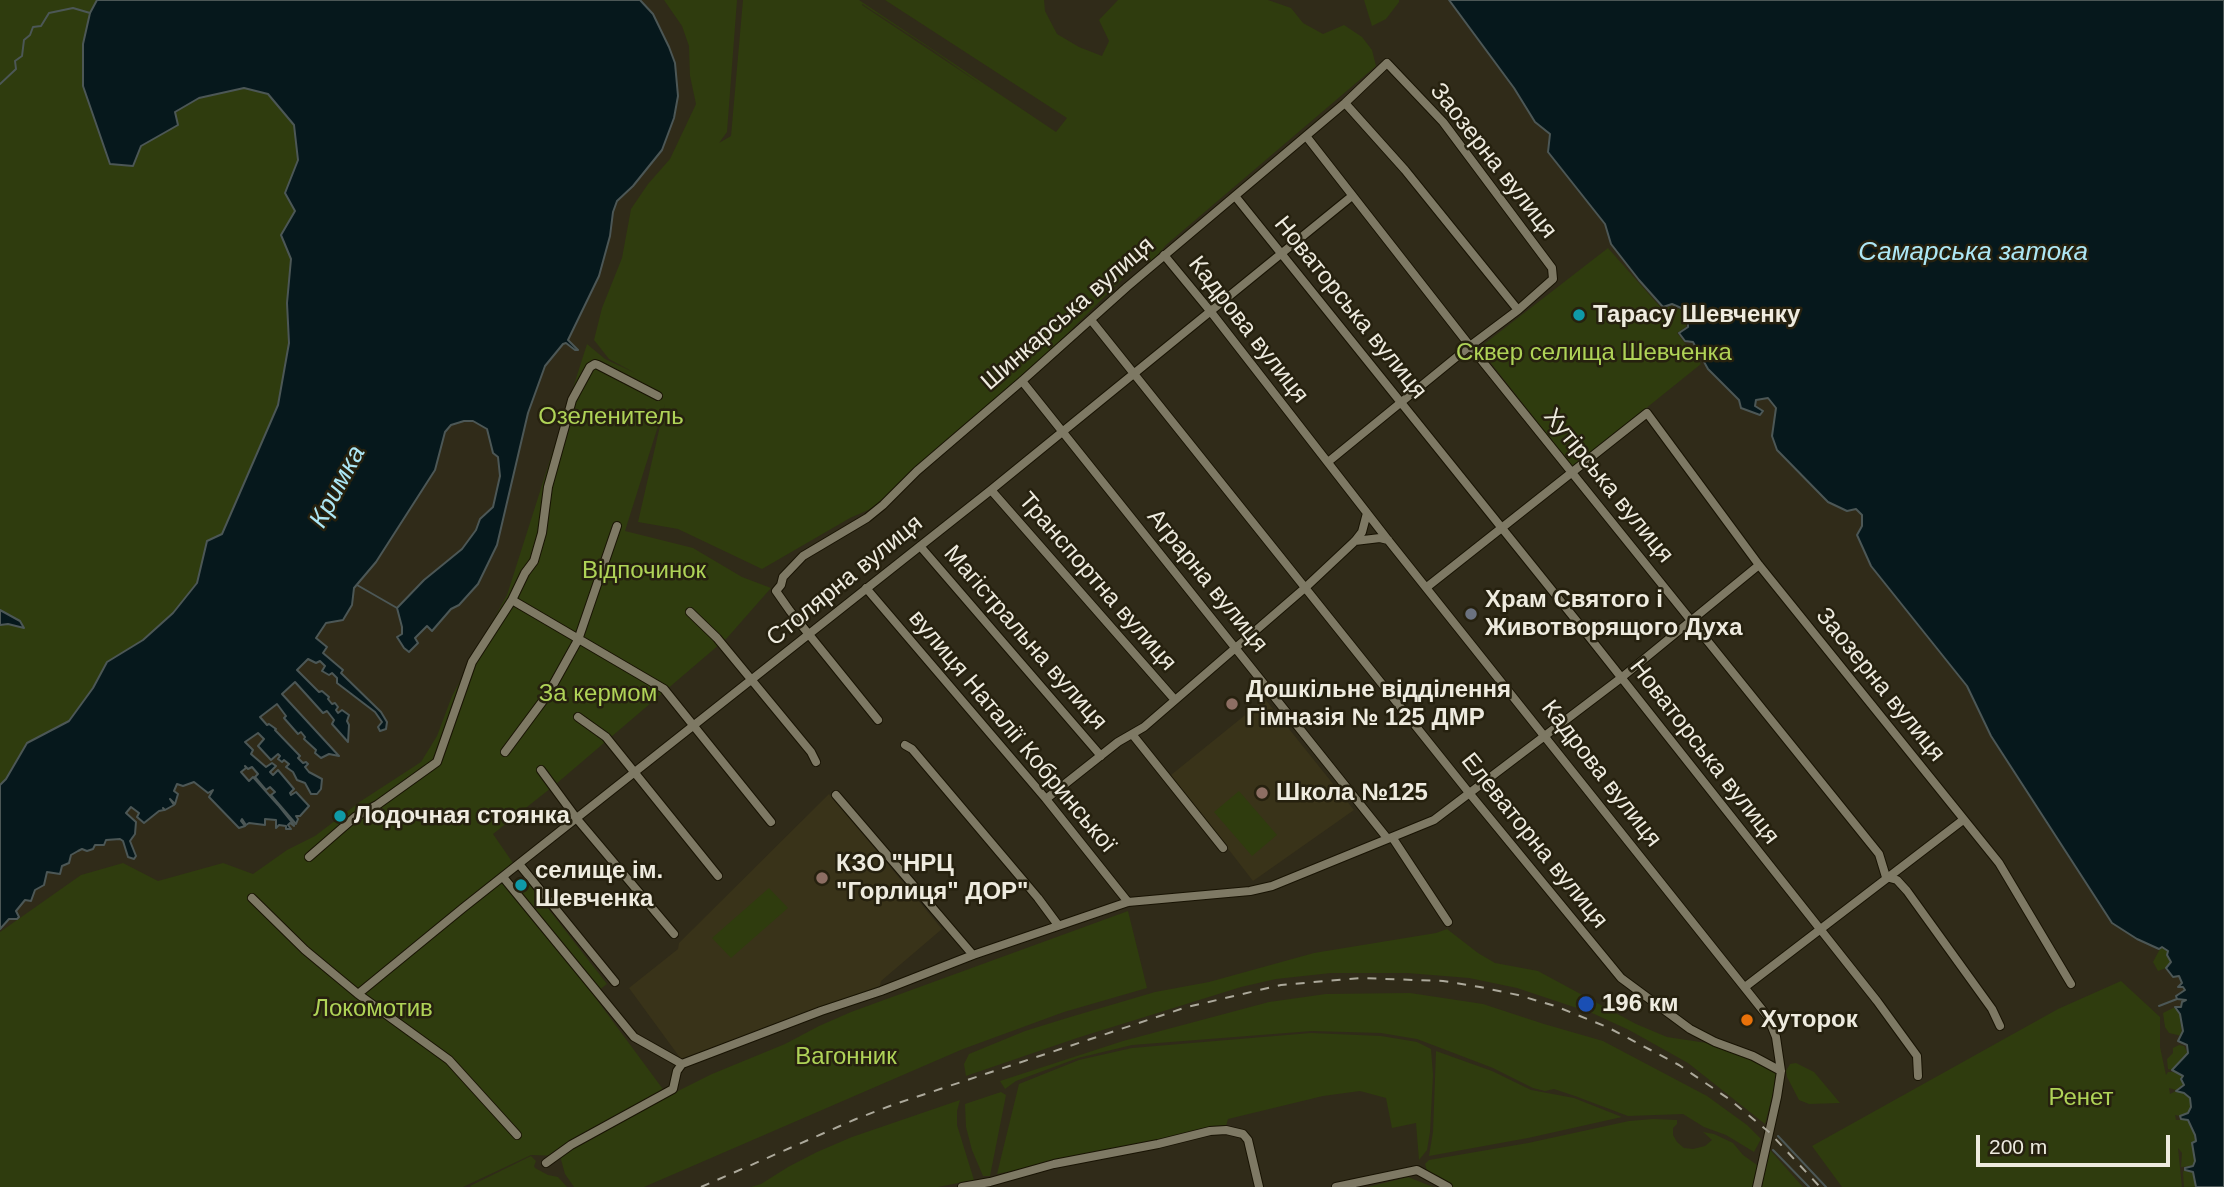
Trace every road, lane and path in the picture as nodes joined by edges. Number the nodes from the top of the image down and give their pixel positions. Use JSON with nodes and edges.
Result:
{"nodes":[{"id":1,"x":1387,"y":63,"type":"joint"},
{"id":2,"x":1345,"y":103,"type":"junction"},
{"id":3,"x":1306,"y":136,"type":"junction"},
{"id":4,"x":1235,"y":196,"type":"junction"},
{"id":5,"x":1353,"y":196,"type":"junction"},
{"id":6,"x":1281,"y":254,"type":"junction"},
{"id":7,"x":1164,"y":255,"type":"junction"},
{"id":8,"x":1518,"y":310,"type":"junction"},
{"id":9,"x":1211,"y":312,"type":"junction"},
{"id":10,"x":1091,"y":320,"type":"junction"},
{"id":11,"x":1470,"y":346,"type":"junction"},
{"id":12,"x":1135,"y":374,"type":"junction"},
{"id":13,"x":1022,"y":381,"type":"junction"},
{"id":14,"x":658,"y":396,"type":"dead end"},
{"id":15,"x":1401,"y":402,"type":"junction"},
{"id":16,"x":1064,"y":431,"type":"junction"},
{"id":17,"x":1328,"y":463,"type":"junction"},
{"id":18,"x":1573,"y":473,"type":"junction"},
{"id":19,"x":991,"y":490,"type":"junction"},
{"id":20,"x":1367,"y":513,"type":"junction"},
{"id":21,"x":617,"y":526,"type":"dead end"},
{"id":22,"x":1501,"y":530,"type":"junction"},
{"id":23,"x":1388,"y":540,"type":"junction"},
{"id":24,"x":1355,"y":541,"type":"junction"},
{"id":25,"x":920,"y":545,"type":"junction"},
{"id":26,"x":1759,"y":565,"type":"junction"},
{"id":27,"x":1306,"y":587,"type":"junction"},
{"id":28,"x":1427,"y":587,"type":"junction"},
{"id":29,"x":866,"y":588,"type":"junction"},
{"id":30,"x":512,"y":600,"type":"junction"},
{"id":31,"x":690,"y":612,"type":"dead end"},
{"id":32,"x":1691,"y":619,"type":"junction"},
{"id":33,"x":809,"y":635,"type":"junction"},
{"id":34,"x":578,"y":640,"type":"junction"},
{"id":35,"x":1236,"y":648,"type":"junction"},
{"id":36,"x":1621,"y":678,"type":"junction"},
{"id":37,"x":752,"y":680,"type":"junction"},
{"id":38,"x":1175,"y":700,"type":"junction"},
{"id":39,"x":578,"y":717,"type":"dead end"},
{"id":40,"x":878,"y":720,"type":"dead end"},
{"id":41,"x":695,"y":726,"type":"junction"},
{"id":42,"x":1132,"y":734,"type":"junction"},
{"id":43,"x":1545,"y":735,"type":"junction"},
{"id":44,"x":905,"y":745,"type":"dead end"},
{"id":45,"x":505,"y":752,"type":"dead end"},
{"id":46,"x":1101,"y":756,"type":"junction"},
{"id":47,"x":816,"y":762,"type":"dead end"},
{"id":48,"x":541,"y":770,"type":"dead end"},
{"id":49,"x":635,"y":773,"type":"junction"},
{"id":50,"x":1470,"y":794,"type":"junction"},
{"id":51,"x":836,"y":795,"type":"dead end"},
{"id":52,"x":1046,"y":799,"type":"junction"},
{"id":53,"x":577,"y":819,"type":"junction"},
{"id":54,"x":1963,"y":820,"type":"junction"},
{"id":55,"x":771,"y":822,"type":"dead end"},
{"id":56,"x":1390,"y":837,"type":"junction"},
{"id":57,"x":1223,"y":848,"type":"dead end"},
{"id":58,"x":309,"y":857,"type":"dead end"},
{"id":59,"x":519,"y":864,"type":"junction"},
{"id":60,"x":718,"y":876,"type":"dead end"},
{"id":61,"x":503,"y":877,"type":"junction"},
{"id":62,"x":1886,"y":877,"type":"junction"},
{"id":63,"x":252,"y":898,"type":"dead end"},
{"id":64,"x":1128,"y":902,"type":"junction"},
{"id":65,"x":1448,"y":922,"type":"dead end"},
{"id":66,"x":1058,"y":925,"type":"junction"},
{"id":67,"x":1819,"y":929,"type":"junction"},
{"id":68,"x":674,"y":934,"type":"dead end"},
{"id":69,"x":973,"y":955,"type":"junction"},
{"id":70,"x":615,"y":982,"type":"dead end"},
{"id":71,"x":2071,"y":984,"type":"dead end"},
{"id":72,"x":1745,"y":987,"type":"junction"},
{"id":73,"x":358,"y":994,"type":"junction"},
{"id":74,"x":2000,"y":1026,"type":"dead end"},
{"id":75,"x":682,"y":1064,"type":"junction"},
{"id":76,"x":1781,"y":1071,"type":"junction"},
{"id":77,"x":1919,"y":1076,"type":"dead end"},
{"id":78,"x":517,"y":1135,"type":"dead end"},
{"id":79,"x":546,"y":1163,"type":"dead end"},
{"id":80,"x":990,"y":1184,"type":"edge"},
{"id":81,"x":962,"y":1187,"type":"edge"},
{"id":82,"x":1259,"y":1187,"type":"edge"},
{"id":83,"x":1336,"y":1187,"type":"edge"},
{"id":84,"x":1448,"y":1187,"type":"edge"},
{"id":85,"x":1757,"y":1187,"type":"edge"}],
"edges":[{"from":1,"to":2,"type":"street","name":"Шинкарська вулиця"},
{"from":1,"to":8,"type":"street","name":"Заозерна вулиця"},
{"from":2,"to":3,"type":"street","name":"Шинкарська вулиця"},
{"from":2,"to":8,"type":"street"},
{"from":3,"to":4,"type":"street","name":"Шинкарська вулиця"},
{"from":3,"to":5,"type":"street","name":"Хутірська вулиця"},
{"from":4,"to":6,"type":"street","name":"Новаторська вулиця"},
{"from":4,"to":7,"type":"street","name":"Шинкарська вулиця"},
{"from":5,"to":6,"type":"street","name":"Столярна вулиця"},
{"from":5,"to":11,"type":"street","name":"Хутірська вулиця"},
{"from":6,"to":9,"type":"street","name":"Столярна вулиця"},
{"from":6,"to":15,"type":"street","name":"Новаторська вулиця"},
{"from":7,"to":9,"type":"street","name":"Кадрова вулиця"},
{"from":7,"to":10,"type":"street","name":"Шинкарська вулиця"},
{"from":8,"to":11,"type":"street"},
{"from":9,"to":12,"type":"street","name":"Столярна вулиця"},
{"from":9,"to":17,"type":"street","name":"Кадрова вулиця"},
{"from":10,"to":12,"type":"street","name":"Елеваторна вулиця"},
{"from":10,"to":13,"type":"street","name":"Шинкарська вулиця"},
{"from":11,"to":15,"type":"street"},
{"from":11,"to":18,"type":"street","name":"Хутірська вулиця"},
{"from":12,"to":16,"type":"street","name":"Столярна вулиця"},
{"from":12,"to":27,"type":"street","name":"Елеваторна вулиця"},
{"from":13,"to":16,"type":"street","name":"Аграрна вулиця"},
{"from":13,"to":33,"type":"street","name":"Шинкарська вулиця"},
{"from":14,"to":30,"type":"street"},
{"from":15,"to":17,"type":"street"},
{"from":15,"to":22,"type":"street","name":"Новаторська вулиця"},
{"from":16,"to":19,"type":"street","name":"Столярна вулиця"},
{"from":16,"to":35,"type":"street","name":"Аграрна вулиця"},
{"from":17,"to":20,"type":"street","name":"Кадрова вулиця"},
{"from":18,"to":22,"type":"street"},
{"from":18,"to":26,"type":"street","name":"Заозерна вулиця"},
{"from":18,"to":32,"type":"street","name":"Хутірська вулиця"},
{"from":19,"to":25,"type":"street","name":"Столярна вулиця"},
{"from":19,"to":38,"type":"street","name":"Транспортна вулиця"},
{"from":20,"to":23,"type":"street","name":"Кадрова вулиця"},
{"from":20,"to":24,"type":"street"},
{"from":21,"to":34,"type":"street"},
{"from":22,"to":28,"type":"street"},
{"from":22,"to":36,"type":"street","name":"Новаторська вулиця"},
{"from":23,"to":24,"type":"street"},
{"from":23,"to":28,"type":"street","name":"Кадрова вулиця"},
{"from":24,"to":27,"type":"street"},
{"from":25,"to":29,"type":"street","name":"Столярна вулиця"},
{"from":25,"to":46,"type":"street","name":"Магістральна вулиця"},
{"from":26,"to":32,"type":"street"},
{"from":26,"to":54,"type":"street","name":"Заозерна вулиця"},
{"from":27,"to":35,"type":"street"},
{"from":27,"to":50,"type":"street","name":"Елеваторна вулиця"},
{"from":28,"to":43,"type":"street","name":"Кадрова вулиця"},
{"from":29,"to":33,"type":"street","name":"Столярна вулиця"},
{"from":29,"to":52,"type":"street","name":"вулиця Наталії Кобринської"},
{"from":30,"to":34,"type":"street"},
{"from":30,"to":58,"type":"street"},
{"from":31,"to":37,"type":"street"},
{"from":32,"to":36,"type":"street"},
{"from":32,"to":62,"type":"street","name":"Хутірська вулиця"},
{"from":33,"to":37,"type":"street","name":"Столярна вулиця"},
{"from":33,"to":40,"type":"street"},
{"from":34,"to":41,"type":"street"},
{"from":34,"to":45,"type":"street"},
{"from":35,"to":38,"type":"street"},
{"from":35,"to":56,"type":"street","name":"Аграрна вулиця"},
{"from":36,"to":43,"type":"street"},
{"from":36,"to":67,"type":"street","name":"Новаторська вулиця"},
{"from":37,"to":41,"type":"street","name":"Столярна вулиця"},
{"from":37,"to":47,"type":"street"},
{"from":38,"to":42,"type":"street"},
{"from":39,"to":49,"type":"street"},
{"from":41,"to":49,"type":"street","name":"Столярна вулиця"},
{"from":41,"to":55,"type":"street"},
{"from":42,"to":46,"type":"street"},
{"from":42,"to":57,"type":"street"},
{"from":43,"to":50,"type":"street"},
{"from":43,"to":72,"type":"street","name":"Кадрова вулиця"},
{"from":44,"to":66,"type":"street"},
{"from":46,"to":52,"type":"street"},
{"from":48,"to":53,"type":"street"},
{"from":49,"to":53,"type":"street","name":"Столярна вулиця"},
{"from":49,"to":60,"type":"street"},
{"from":50,"to":56,"type":"street"},
{"from":50,"to":76,"type":"street","name":"Елеваторна вулиця"},
{"from":51,"to":69,"type":"street"},
{"from":52,"to":64,"type":"street","name":"вулиця Наталії Кобринської"},
{"from":53,"to":59,"type":"street","name":"Столярна вулиця"},
{"from":53,"to":68,"type":"street"},
{"from":54,"to":62,"type":"street"},
{"from":54,"to":71,"type":"street","name":"Заозерна вулиця"},
{"from":56,"to":64,"type":"street"},
{"from":56,"to":65,"type":"street","name":"Аграрна вулиця"},
{"from":59,"to":61,"type":"street","name":"Столярна вулиця"},
{"from":59,"to":70,"type":"street"},
{"from":61,"to":73,"type":"street","name":"Столярна вулиця"},
{"from":61,"to":75,"type":"street"},
{"from":62,"to":67,"type":"street"},
{"from":62,"to":74,"type":"street","name":"Хутірська вулиця"},
{"from":63,"to":73,"type":"street"},
{"from":64,"to":66,"type":"street"},
{"from":66,"to":69,"type":"street"},
{"from":67,"to":72,"type":"street"},
{"from":67,"to":77,"type":"street","name":"Новаторська вулиця"},
{"from":69,"to":75,"type":"street"},
{"from":72,"to":76,"type":"street","name":"Кадрова вулиця"},
{"from":73,"to":78,"type":"street"},
{"from":75,"to":79,"type":"street"},
{"from":76,"to":85,"type":"street","name":"Кадрова вулиця"},
{"from":80,"to":81,"type":"street"},
{"from":80,"to":82,"type":"street"},
{"from":83,"to":84,"type":"street"}]}
